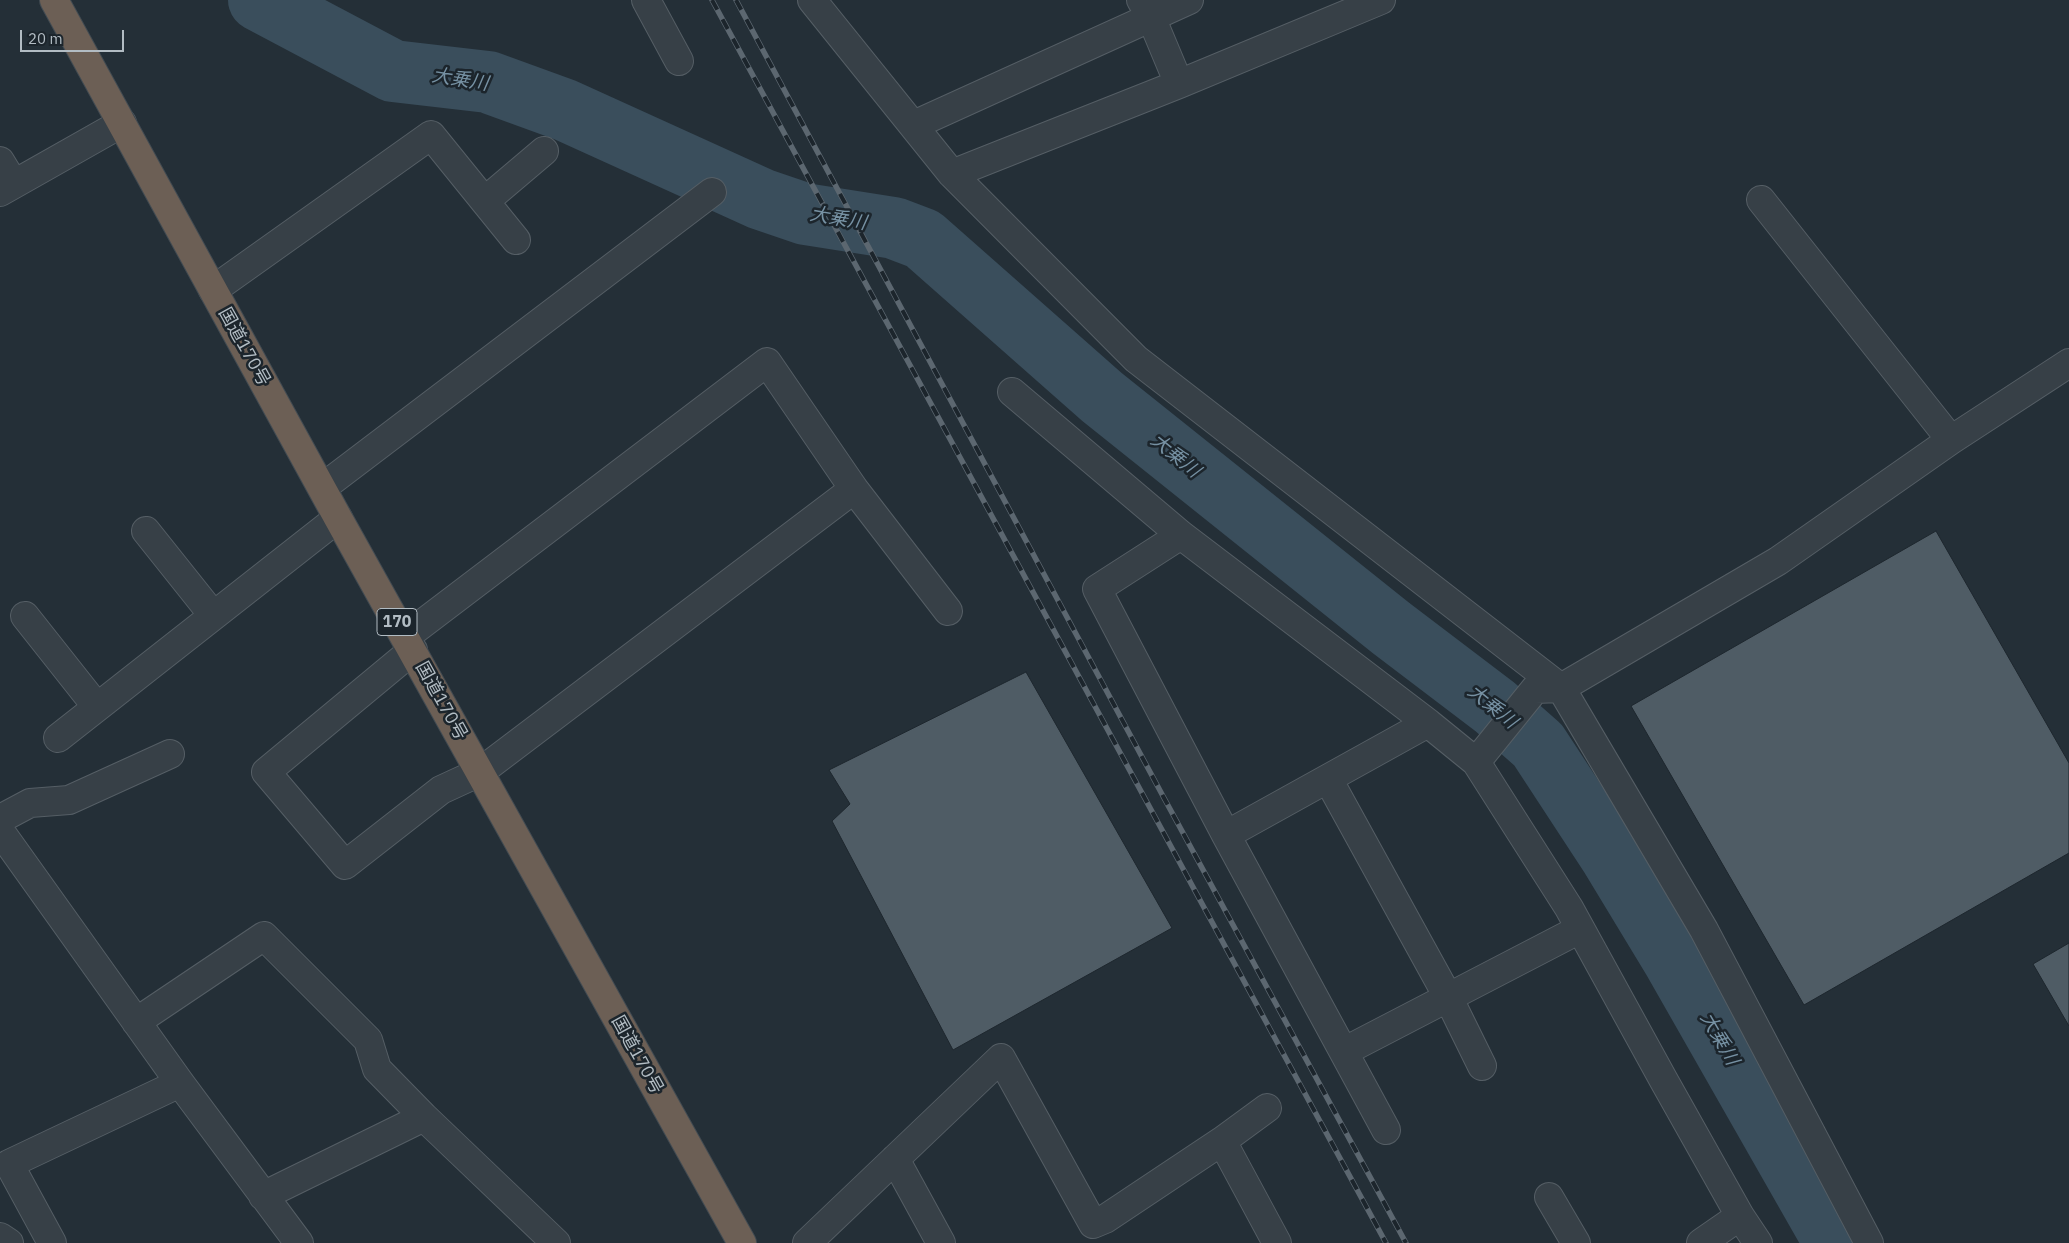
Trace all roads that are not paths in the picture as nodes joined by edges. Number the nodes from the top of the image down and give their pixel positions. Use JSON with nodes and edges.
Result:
{"nodes":[{"id":1,"x":54,"y":0,"type":"edge"},
{"id":2,"x":646,"y":0,"type":"edge"},
{"id":3,"x":812,"y":0,"type":"edge"},
{"id":4,"x":1189,"y":0,"type":"edge"},
{"id":5,"x":1381,"y":0,"type":"edge"},
{"id":6,"x":1146,"y":9,"type":"edge"},
{"id":7,"x":679,"y":62,"type":"dead end"},
{"id":8,"x":1179,"y":84,"type":"junction"},
{"id":9,"x":122,"y":123,"type":"junction"},
{"id":10,"x":914,"y":125,"type":"junction"},
{"id":11,"x":544,"y":150,"type":"dead end"},
{"id":12,"x":0,"y":161,"type":"edge"},
{"id":13,"x":952,"y":174,"type":"junction"},
{"id":14,"x":7,"y":188,"type":"edge"},
{"id":15,"x":712,"y":192,"type":"dead end"},
{"id":16,"x":1761,"y":200,"type":"dead end"},
{"id":17,"x":485,"y":201,"type":"junction"},
{"id":18,"x":516,"y":240,"type":"dead end"},
{"id":19,"x":213,"y":290,"type":"junction"},
{"id":20,"x":2069,"y":362,"type":"edge"},
{"id":21,"x":1012,"y":392,"type":"dead end"},
{"id":22,"x":1951,"y":440,"type":"junction"},
{"id":23,"x":322,"y":488,"type":"junction"},
{"id":24,"x":854,"y":489,"type":"junction"},
{"id":25,"x":338,"y":518,"type":"junction"},
{"id":26,"x":146,"y":531,"type":"dead end"},
{"id":27,"x":1181,"y":535,"type":"junction"},
{"id":28,"x":948,"y":611,"type":"dead end"},
{"id":29,"x":213,"y":615,"type":"junction"},
{"id":30,"x":25,"y":616,"type":"dead end"},
{"id":31,"x":409,"y":644,"type":"junction"},
{"id":32,"x":1548,"y":688,"type":"junction"},
{"id":33,"x":97,"y":707,"type":"junction"},
{"id":34,"x":1428,"y":723,"type":"junction"},
{"id":35,"x":58,"y":738,"type":"dead end"},
{"id":36,"x":170,"y":754,"type":"dead end"},
{"id":37,"x":1482,"y":755,"type":"junction"},
{"id":38,"x":480,"y":772,"type":"junction"},
{"id":39,"x":1328,"y":779,"type":"junction"},
{"id":40,"x":0,"y":819,"type":"edge"},
{"id":41,"x":0,"y":831,"type":"edge"},
{"id":42,"x":1226,"y":835,"type":"junction"},
{"id":43,"x":1580,"y":929,"type":"junction"},
{"id":44,"x":1448,"y":997,"type":"junction"},
{"id":45,"x":136,"y":1022,"type":"junction"},
{"id":46,"x":1345,"y":1051,"type":"junction"},
{"id":47,"x":1482,"y":1066,"type":"dead end"},
{"id":48,"x":180,"y":1083,"type":"junction"},
{"id":49,"x":1267,"y":1108,"type":"dead end"},
{"id":50,"x":424,"y":1118,"type":"junction"},
{"id":51,"x":1386,"y":1130,"type":"dead end"},
{"id":52,"x":1222,"y":1141,"type":"junction"},
{"id":53,"x":895,"y":1159,"type":"junction"},
{"id":54,"x":263,"y":1196,"type":"junction"},
{"id":55,"x":1549,"y":1197,"type":"dead end"},
{"id":56,"x":1740,"y":1216,"type":"junction"},
{"id":57,"x":1098,"y":1234,"type":"edge"},
{"id":58,"x":0,"y":1237,"type":"edge"},
{"id":59,"x":10,"y":1243,"type":"edge"},
{"id":60,"x":52,"y":1243,"type":"edge"},
{"id":61,"x":299,"y":1243,"type":"edge"},
{"id":62,"x":556,"y":1243,"type":"edge"},
{"id":63,"x":742,"y":1243,"type":"edge"},
{"id":64,"x":807,"y":1243,"type":"edge"},
{"id":65,"x":941,"y":1243,"type":"edge"},
{"id":66,"x":1277,"y":1243,"type":"edge"},
{"id":67,"x":1576,"y":1243,"type":"edge"},
{"id":68,"x":1701,"y":1243,"type":"edge"},
{"id":69,"x":1758,"y":1243,"type":"edge"},
{"id":70,"x":1869,"y":1243,"type":"edge"}],
"edges":[{"from":1,"to":9,"type":"highway","name":"国道170号","number":"170"},
{"from":2,"to":7,"type":"street"},
{"from":3,"to":10,"type":"street"},
{"from":4,"to":6,"type":"street"},
{"from":5,"to":8,"type":"street"},
{"from":6,"to":8,"type":"street"},
{"from":6,"to":10,"type":"street"},
{"from":8,"to":13,"type":"street"},
{"from":9,"to":14,"type":"street"},
{"from":9,"to":19,"type":"highway","name":"国道170号","number":"170"},
{"from":10,"to":13,"type":"street"},
{"from":11,"to":17,"type":"street"},
{"from":12,"to":14,"type":"street"},
{"from":13,"to":32,"type":"street"},
{"from":15,"to":23,"type":"street"},
{"from":16,"to":22,"type":"street"},
{"from":17,"to":18,"type":"street"},
{"from":17,"to":19,"type":"street"},
{"from":19,"to":23,"type":"highway","name":"国道170号","number":"170"},
{"from":20,"to":22,"type":"street"},
{"from":21,"to":27,"type":"street"},
{"from":22,"to":32,"type":"street"},
{"from":23,"to":25,"type":"highway","name":"国道170号","number":"170"},
{"from":24,"to":28,"type":"street"},
{"from":24,"to":31,"type":"street"},
{"from":24,"to":38,"type":"street"},
{"from":25,"to":29,"type":"street"},
{"from":25,"to":31,"type":"highway","name":"国道170号","number":"170"},
{"from":26,"to":29,"type":"street"},
{"from":27,"to":34,"type":"street"},
{"from":27,"to":42,"type":"street"},
{"from":29,"to":33,"type":"street"},
{"from":30,"to":33,"type":"street"},
{"from":31,"to":38,"type":"highway","name":"国道170号","number":"170"},
{"from":31,"to":38,"type":"street"},
{"from":32,"to":37,"type":"street"},
{"from":32,"to":70,"type":"street"},
{"from":33,"to":35,"type":"street"},
{"from":34,"to":37,"type":"street"},
{"from":34,"to":39,"type":"street"},
{"from":36,"to":40,"type":"street"},
{"from":37,"to":43,"type":"street"},
{"from":38,"to":63,"type":"highway","name":"国道170号","number":"170"},
{"from":39,"to":42,"type":"street"},
{"from":39,"to":44,"type":"street"},
{"from":41,"to":45,"type":"street"},
{"from":42,"to":46,"type":"street"},
{"from":43,"to":44,"type":"street"},
{"from":43,"to":56,"type":"street"},
{"from":44,"to":46,"type":"street"},
{"from":44,"to":47,"type":"street"},
{"from":45,"to":48,"type":"street"},
{"from":45,"to":50,"type":"street"},
{"from":46,"to":51,"type":"street"},
{"from":48,"to":54,"type":"street"},
{"from":48,"to":60,"type":"street"},
{"from":49,"to":52,"type":"street"},
{"from":50,"to":54,"type":"street"},
{"from":50,"to":62,"type":"street"},
{"from":52,"to":57,"type":"street"},
{"from":52,"to":66,"type":"street"},
{"from":53,"to":57,"type":"street"},
{"from":53,"to":64,"type":"street"},
{"from":53,"to":65,"type":"street"},
{"from":54,"to":61,"type":"street"},
{"from":55,"to":67,"type":"street"},
{"from":56,"to":68,"type":"street"},
{"from":56,"to":69,"type":"street"},
{"from":58,"to":59,"type":"street"}]}
